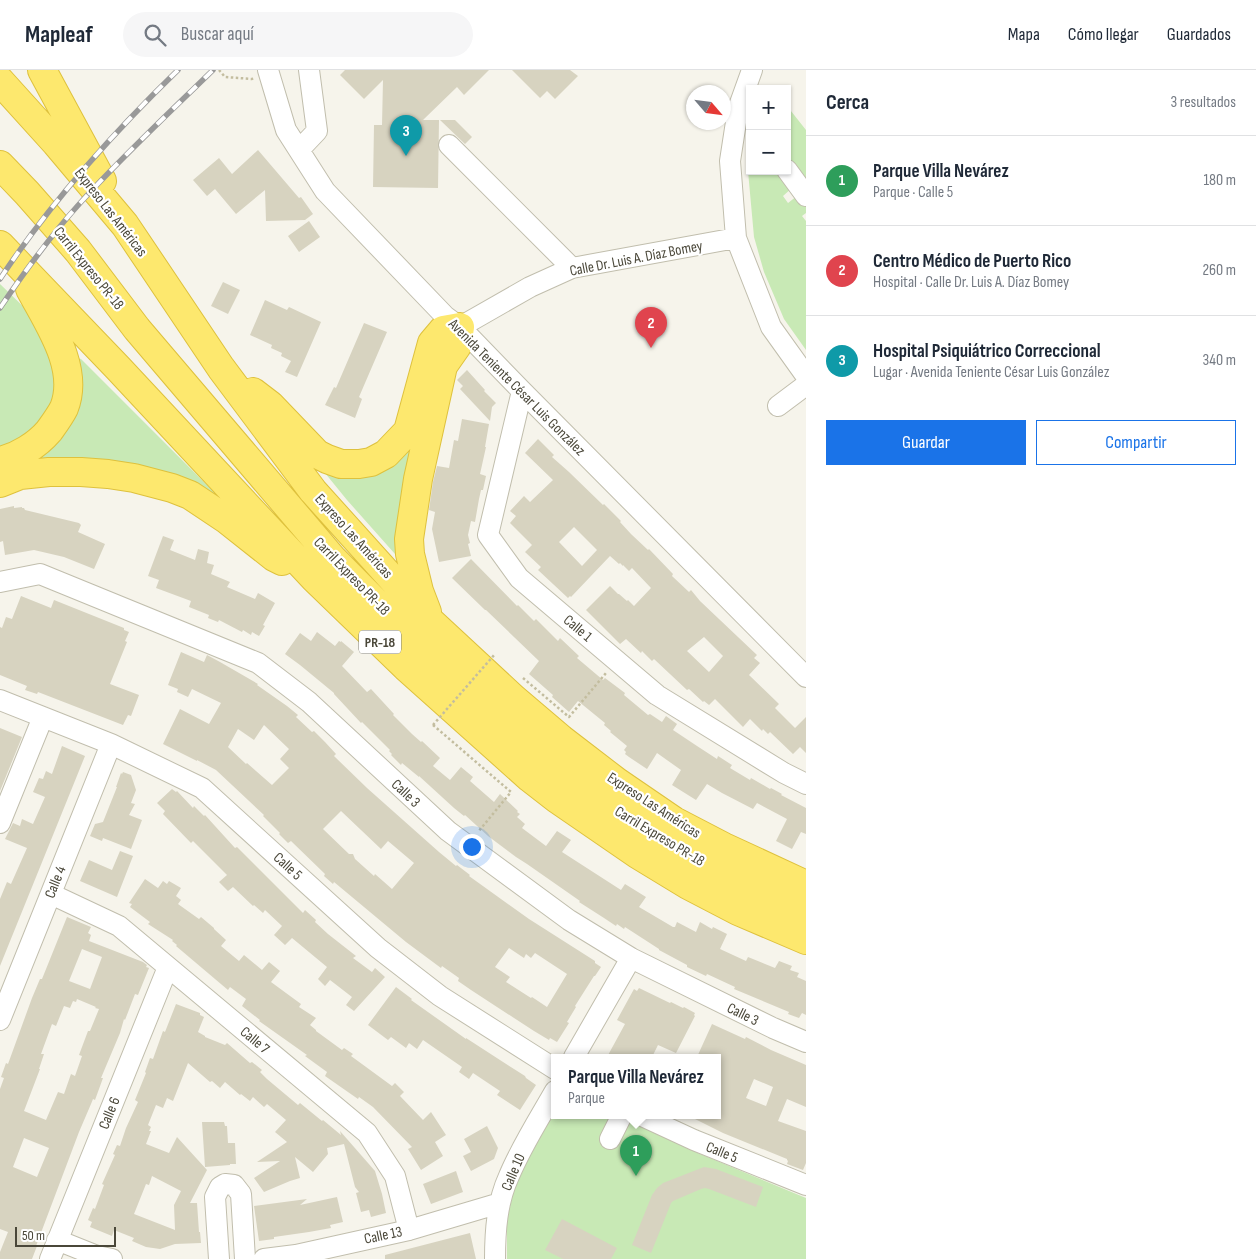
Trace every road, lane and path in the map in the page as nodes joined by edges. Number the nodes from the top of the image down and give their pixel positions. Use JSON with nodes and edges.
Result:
{"nodes":[{"id":1,"x":32,"y":70,"type":"edge"},
{"id":2,"x":42,"y":70,"type":"edge"},
{"id":3,"x":218,"y":70,"type":"edge"},
{"id":4,"x":310,"y":70,"type":"edge"},
{"id":5,"x":752,"y":70,"type":"edge"},
{"id":6,"x":264,"y":72,"type":"edge"},
{"id":7,"x":0,"y":80,"type":"edge"},
{"id":8,"x":744,"y":117,"type":"edge"},
{"id":9,"x":449,"y":145,"type":"dead end"},
{"id":10,"x":86,"y":150,"type":"junction"},
{"id":11,"x":299,"y":150,"type":"junction"},
{"id":12,"x":0,"y":165,"type":"edge"},
{"id":13,"x":791,"y":175,"type":"edge"},
{"id":14,"x":806,"y":196,"type":"edge"},
{"id":15,"x":125,"y":225,"type":"junction"},
{"id":16,"x":736,"y":238,"type":"junction"},
{"id":17,"x":8,"y":254,"type":"edge"},
{"id":18,"x":572,"y":268,"type":"junction"},
{"id":19,"x":460,"y":327,"type":"junction"},
{"id":20,"x":221,"y":368,"type":"junction"},
{"id":21,"x":806,"y":376,"type":"edge"},
{"id":22,"x":806,"y":385,"type":"edge"},
{"id":23,"x":522,"y":391,"type":"junction"},
{"id":24,"x":778,"y":406,"type":"dead end"},
{"id":25,"x":0,"y":460,"type":"edge"},
{"id":26,"x":0,"y":483,"type":"edge"},
{"id":27,"x":315,"y":579,"type":"junction"},
{"id":28,"x":0,"y":582,"type":"edge"},
{"id":29,"x":431,"y":622,"type":"junction"},
{"id":30,"x":496,"y":654,"type":"dead end"},
{"id":31,"x":616,"y":660,"type":"junction"},
{"id":32,"x":518,"y":673,"type":"dead end"},
{"id":33,"x":806,"y":677,"type":"edge"},
{"id":34,"x":0,"y":700,"type":"edge"},
{"id":35,"x":43,"y":717,"type":"junction"},
{"id":36,"x":111,"y":744,"type":"junction"},
{"id":37,"x":806,"y":784,"type":"edge"},
{"id":38,"x":0,"y":823,"type":"edge"},
{"id":39,"x":467,"y":845,"type":"junction"},
{"id":40,"x":806,"y":886,"type":"edge"},
{"id":41,"x":50,"y":894,"type":"junction"},
{"id":42,"x":806,"y":913,"type":"edge"},
{"id":43,"x":806,"y":940,"type":"edge"},
{"id":44,"x":631,"y":958,"type":"junction"},
{"id":45,"x":168,"y":967,"type":"junction"},
{"id":46,"x":0,"y":1020,"type":"edge"},
{"id":47,"x":806,"y":1042,"type":"edge"},
{"id":48,"x":576,"y":1054,"type":"edge"},
{"id":49,"x":551,"y":1066,"type":"edge"},
{"id":50,"x":551,"y":1098,"type":"edge"},
{"id":51,"x":620,"y":1119,"type":"edge"},
{"id":52,"x":649,"y":1119,"type":"edge"},
{"id":53,"x":610,"y":1139,"type":"dead end"},
{"id":54,"x":806,"y":1185,"type":"edge"},
{"id":55,"x":500,"y":1203,"type":"junction"},
{"id":56,"x":409,"y":1230,"type":"junction"},
{"id":57,"x":57,"y":1240,"type":"junction"},
{"id":58,"x":50,"y":1259,"type":"edge"},
{"id":59,"x":112,"y":1259,"type":"edge"},
{"id":60,"x":219,"y":1259,"type":"edge"},
{"id":61,"x":245,"y":1259,"type":"edge"},
{"id":62,"x":264,"y":1259,"type":"edge"},
{"id":63,"x":495,"y":1259,"type":"edge"}],
"edges":[{"from":1,"to":10,"type":"highway"},
{"from":2,"to":10,"type":"highway"},
{"from":3,"to":6,"type":"path"},
{"from":4,"to":11,"type":"street"},
{"from":5,"to":8,"type":"street"},
{"from":6,"to":11,"type":"street","name":"Avenida Teniente César Luis González"},
{"from":7,"to":15,"type":"highway","name":"Expreso Las Américas"},
{"from":8,"to":16,"type":"street"},
{"from":9,"to":18,"type":"street"},
{"from":10,"to":15,"type":"highway"},
{"from":11,"to":19,"type":"street","name":"Avenida Teniente César Luis González"},
{"from":12,"to":42,"type":"highway","name":"Carril Expreso PR-18"},
{"from":13,"to":14,"type":"street"},
{"from":15,"to":20,"type":"highway","name":"Expreso Las Américas"},
{"from":16,"to":18,"type":"street","name":"Calle Dr. Luis A. Díaz Bomey"},
{"from":16,"to":21,"type":"street"},
{"from":17,"to":25,"type":"highway"},
{"from":17,"to":27,"type":"highway","number":"PR-18"},
{"from":18,"to":19,"type":"street","name":"Calle Dr. Luis A. Díaz Bomey"},
{"from":19,"to":20,"type":"highway"},
{"from":19,"to":23,"type":"street","name":"Avenida Teniente César Luis González"},
{"from":19,"to":29,"type":"highway"},
{"from":20,"to":29,"type":"highway","name":"Expreso Las Américas"},
{"from":22,"to":24,"type":"street"},
{"from":23,"to":31,"type":"street","name":"Calle 1"},
{"from":23,"to":33,"type":"street","name":"Avenida Teniente César Luis González"},
{"from":26,"to":27,"type":"highway"},
{"from":27,"to":43,"type":"highway","number":"PR-18"},
{"from":28,"to":39,"type":"street","name":"Calle 3"},
{"from":29,"to":40,"type":"highway","name":"Expreso Las Américas"},
{"from":30,"to":39,"type":"path","bridge":true},
{"from":31,"to":32,"type":"path"},
{"from":31,"to":37,"type":"street","name":"Calle 1"},
{"from":34,"to":35,"type":"street","name":"Calle 5"},
{"from":35,"to":36,"type":"street","name":"Calle 5"},
{"from":35,"to":38,"type":"street"},
{"from":36,"to":41,"type":"street","name":"Calle 4"},
{"from":36,"to":49,"type":"street","name":"Calle 5"},
{"from":39,"to":44,"type":"street","name":"Calle 3"},
{"from":41,"to":45,"type":"street","name":"Calle 7"},
{"from":41,"to":46,"type":"street","name":"Calle 4"},
{"from":44,"to":47,"type":"street","name":"Calle 3"},
{"from":44,"to":48,"type":"street"},
{"from":45,"to":56,"type":"street","name":"Calle 7"},
{"from":45,"to":57,"type":"street","name":"Calle 6"},
{"from":50,"to":55,"type":"street","name":"Calle 10"},
{"from":51,"to":53,"type":"street"},
{"from":52,"to":54,"type":"street","name":"Calle 5"},
{"from":55,"to":56,"type":"street","name":"Calle 13"},
{"from":55,"to":63,"type":"street","name":"Calle 10"},
{"from":56,"to":62,"type":"street","name":"Calle 13"},
{"from":57,"to":58,"type":"street","name":"Calle 6"},
{"from":57,"to":59,"type":"street"},
{"from":60,"to":61,"type":"street"}]}
